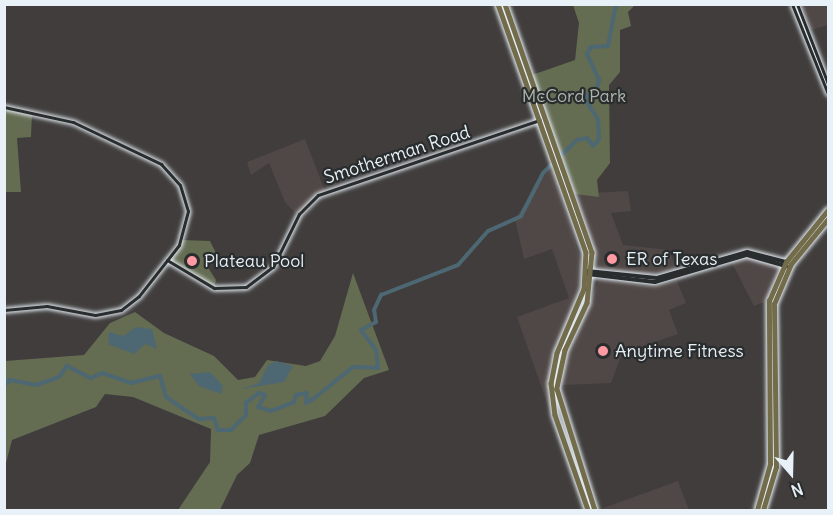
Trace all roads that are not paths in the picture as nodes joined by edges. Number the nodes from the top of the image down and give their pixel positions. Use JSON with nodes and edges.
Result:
{"nodes":[{"id":1,"x":498,"y":4,"type":"edge"},
{"id":2,"x":505,"y":4,"type":"edge"},
{"id":3,"x":794,"y":4,"type":"edge"},
{"id":4,"x":815,"y":51,"type":"junction"},
{"id":5,"x":828,"y":84,"type":"edge"},
{"id":6,"x":828,"y":94,"type":"edge"},
{"id":7,"x":4,"y":107,"type":"edge"},
{"id":8,"x":545,"y":118,"type":"junction"},
{"id":9,"x":539,"y":121,"type":"junction"},
{"id":10,"x":572,"y":203,"type":"junction"},
{"id":11,"x":828,"y":210,"type":"edge"},
{"id":12,"x":828,"y":219,"type":"edge"},
{"id":13,"x":809,"y":237,"type":"junction"},
{"id":14,"x":167,"y":260,"type":"junction"},
{"id":15,"x":788,"y":264,"type":"junction"},
{"id":16,"x":589,"y":273,"type":"junction"},
{"id":17,"x":4,"y":310,"type":"edge"},
{"id":18,"x":578,"y":473,"type":"junction"},
{"id":19,"x":588,"y":510,"type":"edge"},
{"id":20,"x":595,"y":510,"type":"edge"},
{"id":21,"x":757,"y":510,"type":"edge"},
{"id":22,"x":763,"y":510,"type":"edge"}],
"edges":[{"from":1,"to":9,"type":"main road"},
{"from":2,"to":8,"type":"main road"},
{"from":3,"to":4,"type":"street"},
{"from":4,"to":5,"type":"street"},
{"from":4,"to":6,"type":"street"},
{"from":7,"to":14,"type":"street"},
{"from":8,"to":9,"type":"street","name":"Smotherman Road"},
{"from":8,"to":10,"type":"main road"},
{"from":9,"to":10,"type":"main road"},
{"from":9,"to":14,"type":"street","name":"Smotherman Road"},
{"from":10,"to":16,"type":"main road"},
{"from":11,"to":13,"type":"main road"},
{"from":12,"to":13,"type":"main road"},
{"from":13,"to":15,"type":"main road"},
{"from":14,"to":17,"type":"street"},
{"from":15,"to":16,"type":"main road"},
{"from":15,"to":21,"type":"main road"},
{"from":15,"to":22,"type":"main road"},
{"from":16,"to":18,"type":"main road"},
{"from":18,"to":19,"type":"main road"},
{"from":18,"to":20,"type":"main road"}]}
